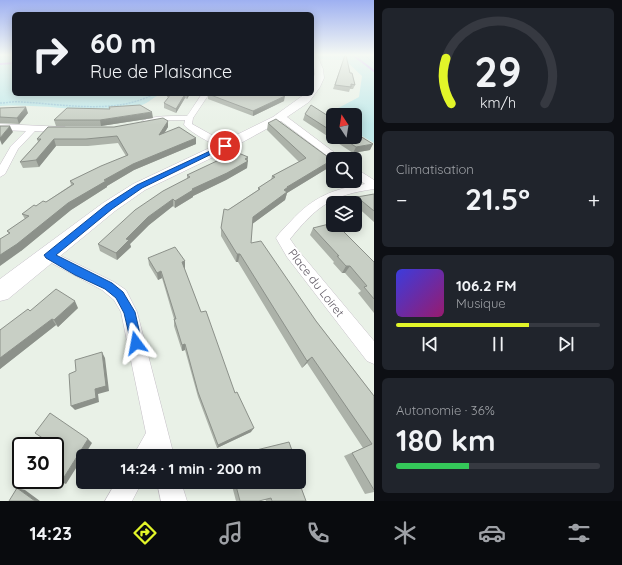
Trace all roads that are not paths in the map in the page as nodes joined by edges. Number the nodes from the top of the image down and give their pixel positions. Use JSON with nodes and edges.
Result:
{"nodes":[{"id":1,"x":320,"y":78,"type":"edge"},
{"id":2,"x":314,"y":88,"type":"edge"},
{"id":3,"x":205,"y":96,"type":"edge"},
{"id":4,"x":308,"y":96,"type":"edge"},
{"id":5,"x":280,"y":116,"type":"junction"},
{"id":6,"x":189,"y":118,"type":"junction"},
{"id":7,"x":134,"y":125,"type":"edge"},
{"id":8,"x":0,"y":127,"type":"edge"},
{"id":9,"x":33,"y":128,"type":"junction"},
{"id":10,"x":76,"y":131,"type":"edge"},
{"id":11,"x":225,"y":146,"type":"junction"},
{"id":12,"x":329,"y":152,"type":"edge"},
{"id":13,"x":0,"y":174,"type":"edge"},
{"id":14,"x":362,"y":176,"type":"edge"},
{"id":15,"x":374,"y":185,"type":"edge"},
{"id":16,"x":49,"y":255,"type":"junction"},
{"id":17,"x":0,"y":292,"type":"edge"},
{"id":18,"x":374,"y":355,"type":"edge"},
{"id":19,"x":159,"y":446,"type":"edge"},
{"id":20,"x":126,"y":489,"type":"edge"},
{"id":21,"x":171,"y":489,"type":"edge"},
{"id":22,"x":118,"y":501,"type":"edge"},
{"id":23,"x":174,"y":501,"type":"edge"}],
"edges":[{"from":1,"to":2,"type":"street"},
{"from":3,"to":6,"type":"street"},
{"from":4,"to":5,"type":"street"},
{"from":5,"to":11,"type":"street"},
{"from":5,"to":12,"type":"street"},
{"from":6,"to":7,"type":"street"},
{"from":6,"to":11,"type":"street"},
{"from":8,"to":9,"type":"street"},
{"from":9,"to":10,"type":"street"},
{"from":9,"to":13,"type":"street"},
{"from":11,"to":16,"type":"street"},
{"from":14,"to":15,"type":"street","name":"Place du Loiret"},
{"from":15,"to":18,"type":"street","name":"Place du Loiret"},
{"from":16,"to":17,"type":"street"},
{"from":16,"to":19,"type":"street"},
{"from":20,"to":22,"type":"street"},
{"from":21,"to":23,"type":"street"}]}
